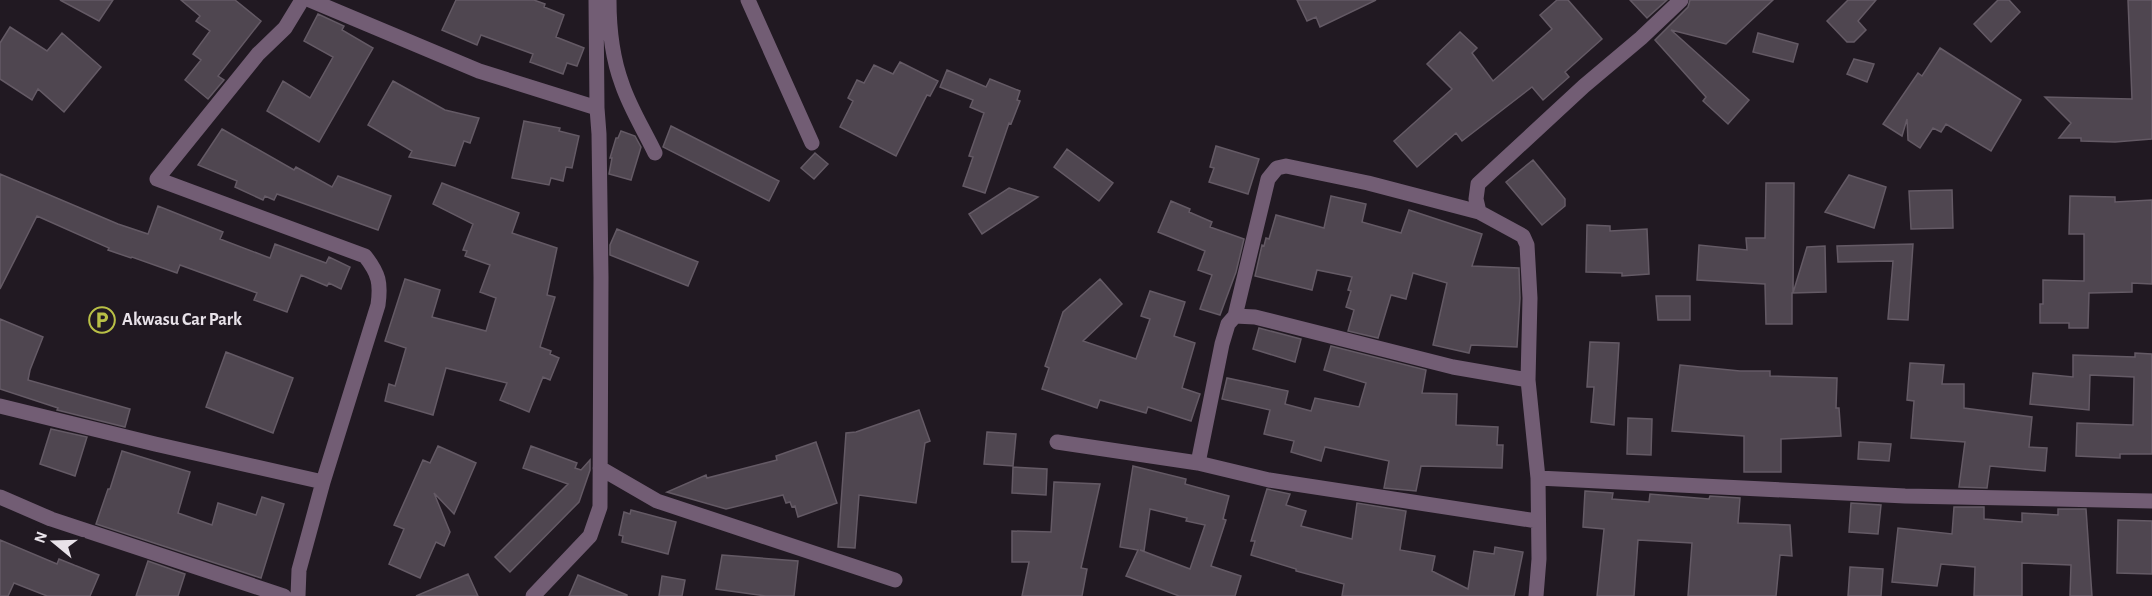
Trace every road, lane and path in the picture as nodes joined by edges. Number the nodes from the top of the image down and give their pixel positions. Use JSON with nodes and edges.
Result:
{"nodes":[{"id":1,"x":302,"y":0,"type":"edge"},
{"id":2,"x":310,"y":0,"type":"edge"},
{"id":3,"x":596,"y":0,"type":"edge"},
{"id":4,"x":609,"y":0,"type":"edge"},
{"id":5,"x":748,"y":0,"type":"edge"},
{"id":6,"x":1681,"y":0,"type":"edge"},
{"id":7,"x":597,"y":108,"type":"junction"},
{"id":8,"x":812,"y":143,"type":"dead end"},
{"id":9,"x":656,"y":153,"type":"dead end"},
{"id":10,"x":1479,"y":212,"type":"junction"},
{"id":11,"x":1235,"y":316,"type":"junction"},
{"id":12,"x":1528,"y":380,"type":"junction"},
{"id":13,"x":0,"y":406,"type":"edge"},
{"id":14,"x":1057,"y":442,"type":"dead end"},
{"id":15,"x":1198,"y":463,"type":"junction"},
{"id":16,"x":600,"y":468,"type":"junction"},
{"id":17,"x":1538,"y":478,"type":"junction"},
{"id":18,"x":323,"y":482,"type":"junction"},
{"id":19,"x":0,"y":497,"type":"edge"},
{"id":20,"x":2152,"y":501,"type":"edge"},
{"id":21,"x":1537,"y":521,"type":"junction"},
{"id":22,"x":895,"y":580,"type":"dead end"},
{"id":23,"x":284,"y":596,"type":"edge"},
{"id":24,"x":298,"y":596,"type":"edge"},
{"id":25,"x":533,"y":596,"type":"edge"},
{"id":26,"x":1536,"y":596,"type":"edge"}],
"edges":[{"from":1,"to":18,"type":"street"},
{"from":2,"to":7,"type":"street"},
{"from":3,"to":7,"type":"street"},
{"from":4,"to":9,"type":"street"},
{"from":5,"to":8,"type":"street"},
{"from":6,"to":10,"type":"street"},
{"from":7,"to":16,"type":"street"},
{"from":10,"to":11,"type":"street"},
{"from":10,"to":12,"type":"street"},
{"from":11,"to":12,"type":"street"},
{"from":11,"to":15,"type":"street"},
{"from":12,"to":17,"type":"street"},
{"from":13,"to":18,"type":"street"},
{"from":14,"to":15,"type":"street"},
{"from":15,"to":21,"type":"street"},
{"from":16,"to":22,"type":"street"},
{"from":16,"to":25,"type":"street"},
{"from":17,"to":20,"type":"street"},
{"from":17,"to":21,"type":"street"},
{"from":18,"to":24,"type":"street"},
{"from":19,"to":23,"type":"street"},
{"from":21,"to":26,"type":"street"}]}
